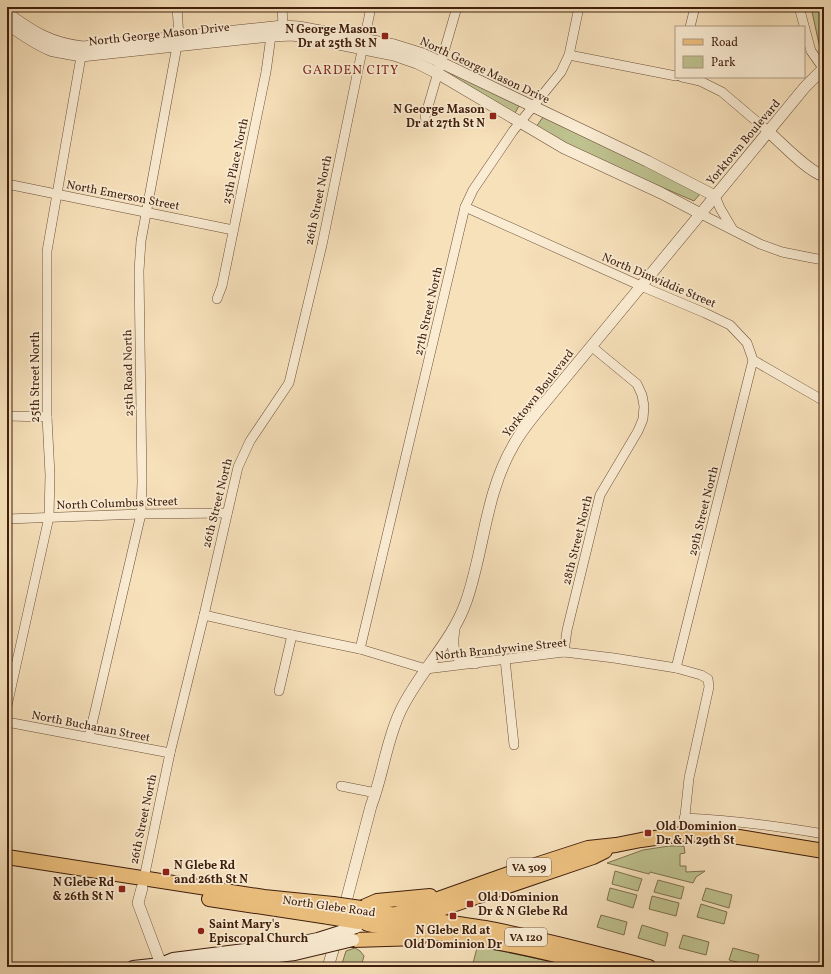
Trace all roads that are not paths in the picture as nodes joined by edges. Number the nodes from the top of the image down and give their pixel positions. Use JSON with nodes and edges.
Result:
{"nodes":[{"id":1,"x":176,"y":7,"type":"edge"},
{"id":2,"x":282,"y":7,"type":"edge"},
{"id":3,"x":371,"y":7,"type":"edge"},
{"id":4,"x":457,"y":7,"type":"edge"},
{"id":5,"x":579,"y":7,"type":"edge"},
{"id":6,"x":695,"y":7,"type":"edge"},
{"id":7,"x":800,"y":7,"type":"edge"},
{"id":8,"x":7,"y":13,"type":"edge"},
{"id":9,"x":7,"y":24,"type":"edge"},
{"id":10,"x":283,"y":26,"type":"junction"},
{"id":11,"x":690,"y":26,"type":"edge"},
{"id":12,"x":805,"y":26,"type":"edge"},
{"id":13,"x":805,"y":27,"type":"edge"},
{"id":14,"x":271,"y":31,"type":"junction"},
{"id":15,"x":178,"y":41,"type":"junction"},
{"id":16,"x":363,"y":44,"type":"junction"},
{"id":17,"x":82,"y":51,"type":"junction"},
{"id":18,"x":569,"y":55,"type":"junction"},
{"id":19,"x":439,"y":67,"type":"junction"},
{"id":20,"x":824,"y":68,"type":"edge"},
{"id":21,"x":675,"y":76,"type":"edge"},
{"id":22,"x":686,"y":78,"type":"edge"},
{"id":23,"x":534,"y":107,"type":"junction"},
{"id":24,"x":425,"y":117,"type":"dead end"},
{"id":25,"x":520,"y":122,"type":"junction"},
{"id":26,"x":769,"y":132,"type":"junction"},
{"id":27,"x":824,"y":176,"type":"edge"},
{"id":28,"x":7,"y":184,"type":"edge"},
{"id":29,"x":56,"y":194,"type":"junction"},
{"id":30,"x":715,"y":196,"type":"junction"},
{"id":31,"x":465,"y":207,"type":"junction"},
{"id":32,"x":146,"y":212,"type":"junction"},
{"id":33,"x":701,"y":214,"type":"junction"},
{"id":34,"x":233,"y":230,"type":"junction"},
{"id":35,"x":733,"y":230,"type":"junction"},
{"id":36,"x":824,"y":260,"type":"edge"},
{"id":37,"x":641,"y":286,"type":"junction"},
{"id":38,"x":217,"y":298,"type":"dead end"},
{"id":39,"x":592,"y":346,"type":"junction"},
{"id":40,"x":753,"y":360,"type":"junction"},
{"id":41,"x":824,"y":401,"type":"edge"},
{"id":42,"x":7,"y":416,"type":"edge"},
{"id":43,"x":47,"y":417,"type":"junction"},
{"id":44,"x":227,"y":513,"type":"junction"},
{"id":45,"x":141,"y":514,"type":"junction"},
{"id":46,"x":50,"y":517,"type":"junction"},
{"id":47,"x":7,"y":519,"type":"edge"},
{"id":48,"x":204,"y":615,"type":"junction"},
{"id":49,"x":455,"y":626,"type":"junction"},
{"id":50,"x":292,"y":635,"type":"junction"},
{"id":51,"x":360,"y":649,"type":"junction"},
{"id":52,"x":564,"y":652,"type":"junction"},
{"id":53,"x":505,"y":659,"type":"junction"},
{"id":54,"x":475,"y":663,"type":"junction"},
{"id":55,"x":676,"y":668,"type":"junction"},
{"id":56,"x":426,"y":669,"type":"junction"},
{"id":57,"x":279,"y":691,"type":"dead end"},
{"id":58,"x":7,"y":706,"type":"edge"},
{"id":59,"x":7,"y":722,"type":"edge"},
{"id":60,"x":89,"y":737,"type":"junction"},
{"id":61,"x":514,"y":745,"type":"dead end"},
{"id":62,"x":170,"y":753,"type":"junction"},
{"id":63,"x":341,"y":786,"type":"dead end"},
{"id":64,"x":376,"y":793,"type":"junction"},
{"id":65,"x":684,"y":818,"type":"junction"},
{"id":66,"x":683,"y":834,"type":"junction"},
{"id":67,"x":824,"y":834,"type":"edge"},
{"id":68,"x":616,"y":845,"type":"junction"},
{"id":69,"x":824,"y":851,"type":"edge"},
{"id":70,"x":7,"y":857,"type":"edge"},
{"id":71,"x":7,"y":867,"type":"edge"},
{"id":72,"x":143,"y":883,"type":"junction"},
{"id":73,"x":444,"y":897,"type":"junction"},
{"id":74,"x":361,"y":908,"type":"junction"},
{"id":75,"x":331,"y":910,"type":"junction"},
{"id":76,"x":413,"y":918,"type":"junction"},
{"id":77,"x":389,"y":921,"type":"junction"},
{"id":78,"x":358,"y":928,"type":"junction"},
{"id":79,"x":450,"y":935,"type":"junction"},
{"id":80,"x":319,"y":943,"type":"junction"},
{"id":81,"x":165,"y":966,"type":"edge"},
{"id":82,"x":133,"y":967,"type":"edge"},
{"id":83,"x":185,"y":967,"type":"edge"},
{"id":84,"x":328,"y":967,"type":"edge"},
{"id":85,"x":336,"y":967,"type":"edge"},
{"id":86,"x":604,"y":967,"type":"edge"},
{"id":87,"x":649,"y":967,"type":"edge"}],
"edges":[{"from":1,"to":15,"type":"street","name":"25th Road North"},
{"from":2,"to":10,"type":"street"},
{"from":3,"to":16,"type":"street","name":"26th Street North"},
{"from":4,"to":19,"type":"street"},
{"from":5,"to":18,"type":"street","name":"27th Street North"},
{"from":6,"to":11,"type":"street"},
{"from":7,"to":12,"type":"street"},
{"from":8,"to":17,"type":"street","name":"North George Mason Drive"},
{"from":9,"to":17,"type":"street","name":"North George Mason Drive"},
{"from":10,"to":14,"type":"street","name":"North George Mason Drive"},
{"from":10,"to":16,"type":"street","name":"North George Mason Drive"},
{"from":13,"to":20,"type":"street"},
{"from":14,"to":15,"type":"street","name":"North George Mason Drive"},
{"from":14,"to":16,"type":"street","name":"North George Mason Drive"},
{"from":14,"to":34,"type":"street","name":"25th Place North"},
{"from":15,"to":17,"type":"street","name":"North George Mason Drive"},
{"from":15,"to":32,"type":"street","name":"25th Road North"},
{"from":16,"to":19,"type":"street","name":"North George Mason Drive"},
{"from":16,"to":44,"type":"street","name":"26th Street North"},
{"from":17,"to":29,"type":"street","name":"25th Street North"},
{"from":18,"to":21,"type":"street"},
{"from":18,"to":23,"type":"street","name":"27th Street North"},
{"from":19,"to":23,"type":"street","name":"North George Mason Drive"},
{"from":19,"to":24,"type":"street"},
{"from":19,"to":25,"type":"street","name":"North George Mason Drive"},
{"from":20,"to":26,"type":"street","name":"Yorktown Boulevard"},
{"from":22,"to":26,"type":"street"},
{"from":23,"to":25,"type":"street","name":"27th Street North"},
{"from":23,"to":30,"type":"street","name":"North George Mason Drive"},
{"from":25,"to":31,"type":"street","name":"27th Street North"},
{"from":25,"to":33,"type":"street","name":"North George Mason Drive"},
{"from":26,"to":27,"type":"street"},
{"from":26,"to":30,"type":"street","name":"Yorktown Boulevard"},
{"from":28,"to":29,"type":"street","name":"North Emerson Street"},
{"from":29,"to":32,"type":"street","name":"North Emerson Street"},
{"from":29,"to":43,"type":"street","name":"25th Street North"},
{"from":30,"to":33,"type":"street","name":"Yorktown Boulevard"},
{"from":30,"to":35,"type":"street"},
{"from":31,"to":37,"type":"street","name":"North Dinwiddie Street"},
{"from":31,"to":51,"type":"street","name":"27th Street North"},
{"from":32,"to":34,"type":"street","name":"North Emerson Street"},
{"from":32,"to":45,"type":"street","name":"25th Road North"},
{"from":33,"to":35,"type":"street","name":"North George Mason Drive"},
{"from":33,"to":37,"type":"street","name":"Yorktown Boulevard"},
{"from":34,"to":38,"type":"street","name":"25th Place North"},
{"from":35,"to":36,"type":"street","name":"North George Mason Drive"},
{"from":37,"to":39,"type":"street","name":"Yorktown Boulevard"},
{"from":37,"to":40,"type":"street","name":"North Dinwiddie Street"},
{"from":39,"to":49,"type":"street","name":"Yorktown Boulevard"},
{"from":39,"to":52,"type":"street","name":"28th Street North"},
{"from":40,"to":41,"type":"street"},
{"from":40,"to":55,"type":"street","name":"29th Street North"},
{"from":42,"to":43,"type":"street"},
{"from":43,"to":46,"type":"street","name":"25th Street North"},
{"from":44,"to":45,"type":"street","name":"North Columbus Street"},
{"from":44,"to":48,"type":"street","name":"26th Street North"},
{"from":45,"to":46,"type":"street","name":"North Columbus Street"},
{"from":45,"to":60,"type":"street","name":"25th Road North"},
{"from":46,"to":47,"type":"street","name":"North Columbus Street"},
{"from":46,"to":58,"type":"street","name":"25th Street North"},
{"from":48,"to":50,"type":"street","name":"North Brandywine Street"},
{"from":48,"to":62,"type":"street","name":"26th Street North"},
{"from":49,"to":54,"type":"street"},
{"from":49,"to":56,"type":"street","name":"Yorktown Boulevard"},
{"from":50,"to":51,"type":"street","name":"North Brandywine Street"},
{"from":50,"to":57,"type":"street"},
{"from":51,"to":56,"type":"street","name":"North Brandywine Street"},
{"from":52,"to":53,"type":"street","name":"North Brandywine Street"},
{"from":52,"to":55,"type":"street","name":"North Brandywine Street"},
{"from":53,"to":54,"type":"street","name":"North Brandywine Street"},
{"from":53,"to":61,"type":"street"},
{"from":54,"to":56,"type":"street","name":"North Brandywine Street"},
{"from":55,"to":65,"type":"street","name":"North Brandywine Street"},
{"from":56,"to":64,"type":"street","name":"Yorktown Boulevard"},
{"from":59,"to":60,"type":"street","name":"North Buchanan Street"},
{"from":60,"to":62,"type":"street","name":"North Buchanan Street"},
{"from":62,"to":72,"type":"street","name":"26th Street North"},
{"from":63,"to":64,"type":"street"},
{"from":64,"to":84,"type":"street","name":"Yorktown Boulevard"},
{"from":64,"to":85,"type":"street","name":"Yorktown Boulevard"},
{"from":65,"to":66,"type":"street"},
{"from":65,"to":67,"type":"street"},
{"from":66,"to":68,"type":"main road","number":"VA 309"},
{"from":66,"to":69,"type":"main road","number":"VA 309"},
{"from":68,"to":73,"type":"main road","number":"VA 309"},
{"from":68,"to":76,"type":"main road","number":"VA 309"},
{"from":70,"to":72,"type":"main road","name":"North Glebe Road","number":"VA 120"},
{"from":71,"to":72,"type":"main road","name":"North Glebe Road","number":"VA 120"},
{"from":72,"to":75,"type":"main road","name":"North Glebe Road","number":"VA 120"},
{"from":72,"to":81,"type":"street","name":"26th Street North"},
{"from":73,"to":74,"type":"main road"},
{"from":73,"to":77,"type":"main road","number":"VA 309"},
{"from":74,"to":75,"type":"main road","name":"North Glebe Road","number":"VA 120","bridge":true},
{"from":74,"to":77,"type":"main road","name":"North Glebe Road","number":"VA 120"},
{"from":75,"to":78,"type":"main road","name":"North Glebe Road","number":"VA 120","bridge":true},
{"from":76,"to":77,"type":"main road","name":"North Glebe Road","number":"VA 120"},
{"from":76,"to":87,"type":"main road","name":"North Glebe Road","number":"VA 120"},
{"from":77,"to":78,"type":"main road","number":"VA 309"},
{"from":77,"to":78,"type":"main road","number":"VA 309"},
{"from":77,"to":79,"type":"main road","name":"North Glebe Road","number":"VA 120"},
{"from":78,"to":79,"type":"main road","name":"North Glebe Road"},
{"from":78,"to":80,"type":"main road","number":"VA 309","bridge":true},
{"from":79,"to":86,"type":"main road","name":"North Glebe Road","number":"VA 120"},
{"from":80,"to":81,"type":"main road","number":"VA 309"},
{"from":80,"to":83,"type":"main road","number":"VA 309"},
{"from":81,"to":82,"type":"main road","number":"VA 309"}]}
